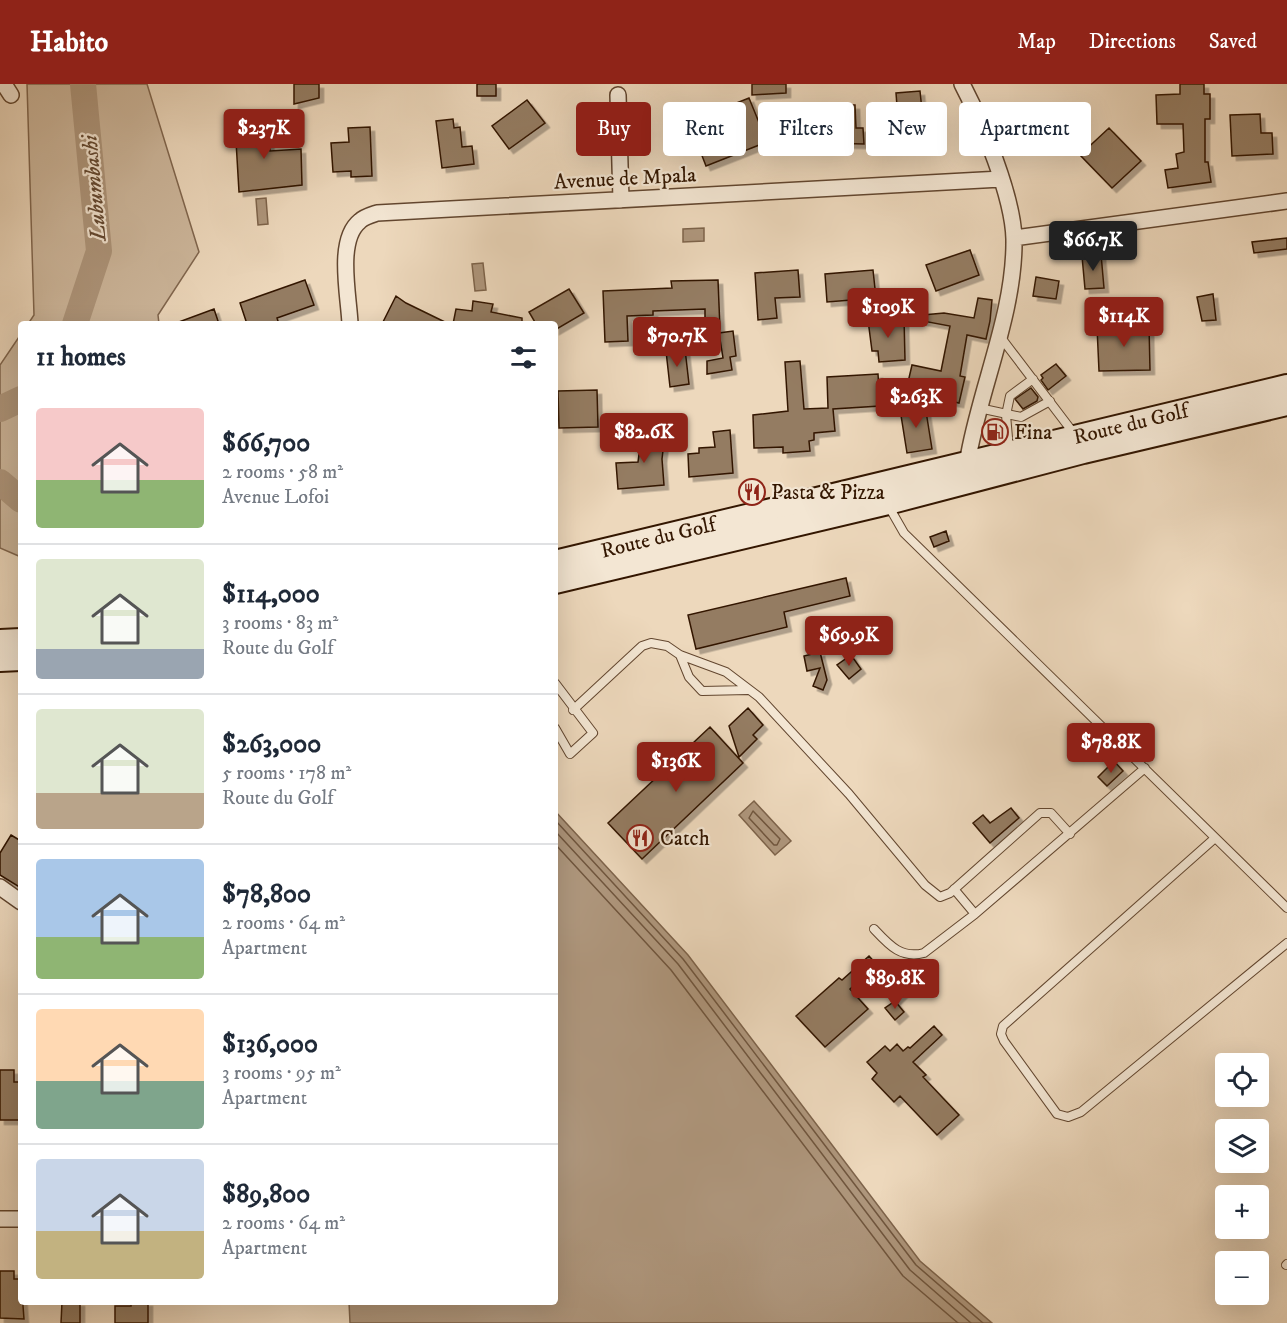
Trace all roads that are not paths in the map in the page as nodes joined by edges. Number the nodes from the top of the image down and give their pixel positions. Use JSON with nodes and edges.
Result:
{"nodes":[{"id":1,"x":962,"y":84,"type":"edge"},
{"id":2,"x":618,"y":95,"type":"dead end"},
{"id":3,"x":1001,"y":179,"type":"junction"},
{"id":4,"x":621,"y":200,"type":"junction"},
{"id":5,"x":1287,"y":201,"type":"edge"},
{"id":6,"x":1014,"y":238,"type":"junction"},
{"id":7,"x":350,"y":321,"type":"edge"},
{"id":8,"x":998,"y":334,"type":"junction"},
{"id":9,"x":1033,"y":379,"type":"junction"},
{"id":10,"x":1287,"y":386,"type":"edge"},
{"id":11,"x":1050,"y":401,"type":"junction"},
{"id":12,"x":1287,"y":404,"type":"edge"},
{"id":13,"x":979,"y":408,"type":"junction"},
{"id":14,"x":1006,"y":415,"type":"junction"},
{"id":15,"x":1076,"y":438,"type":"junction"},
{"id":16,"x":1010,"y":453,"type":"junction"},
{"id":17,"x":971,"y":472,"type":"junction"},
{"id":18,"x":886,"y":494,"type":"junction"},
{"id":19,"x":558,"y":561,"type":"edge"},
{"id":20,"x":558,"y":581,"type":"edge"},
{"id":21,"x":18,"y":640,"type":"edge"},
{"id":22,"x":0,"y":641,"type":"edge"},
{"id":23,"x":680,"y":655,"type":"junction"},
{"id":24,"x":18,"y":659,"type":"edge"},
{"id":25,"x":0,"y":660,"type":"edge"},
{"id":26,"x":558,"y":688,"type":"edge"},
{"id":27,"x":748,"y":690,"type":"junction"},
{"id":28,"x":573,"y":710,"type":"junction"},
{"id":29,"x":558,"y":733,"type":"edge"},
{"id":30,"x":1145,"y":768,"type":"junction"},
{"id":31,"x":1070,"y":834,"type":"junction"},
{"id":32,"x":1215,"y":838,"type":"junction"},
{"id":33,"x":0,"y":887,"type":"edge"},
{"id":34,"x":954,"y":890,"type":"junction"},
{"id":35,"x":18,"y":900,"type":"edge"},
{"id":36,"x":1287,"y":908,"type":"edge"},
{"id":37,"x":975,"y":914,"type":"junction"},
{"id":38,"x":874,"y":929,"type":"dead end"},
{"id":39,"x":1287,"y":943,"type":"edge"},
{"id":40,"x":0,"y":1219,"type":"edge"},
{"id":41,"x":18,"y":1219,"type":"edge"}],
"edges":[{"from":1,"to":3,"type":"street"},
{"from":2,"to":4,"type":"street"},
{"from":3,"to":4,"type":"street","name":"Avenue de Mpala"},
{"from":3,"to":6,"type":"street"},
{"from":4,"to":7,"type":"street","name":"Avenue de Mpala"},
{"from":5,"to":6,"type":"street"},
{"from":6,"to":8,"type":"street"},
{"from":8,"to":9,"type":"lane"},
{"from":8,"to":13,"type":"street"},
{"from":9,"to":11,"type":"lane"},
{"from":9,"to":14,"type":"lane"},
{"from":10,"to":15,"type":"main road","name":"Route du Golf"},
{"from":11,"to":14,"type":"lane"},
{"from":11,"to":15,"type":"lane"},
{"from":12,"to":17,"type":"main road"},
{"from":13,"to":14,"type":"lane"},
{"from":13,"to":17,"type":"street"},
{"from":14,"to":16,"type":"lane"},
{"from":15,"to":16,"type":"main road","name":"Route du Golf"},
{"from":16,"to":17,"type":"main road","name":"Route du Golf"},
{"from":17,"to":18,"type":"main road","name":"Route du Golf"},
{"from":18,"to":19,"type":"main road","name":"Route du Golf"},
{"from":18,"to":20,"type":"main road"},
{"from":18,"to":30,"type":"lane"},
{"from":21,"to":22,"type":"main road"},
{"from":23,"to":27,"type":"lane"},
{"from":23,"to":27,"type":"lane"},
{"from":23,"to":28,"type":"lane"},
{"from":24,"to":25,"type":"main road"},
{"from":26,"to":28,"type":"lane"},
{"from":27,"to":34,"type":"lane"},
{"from":28,"to":29,"type":"lane"},
{"from":30,"to":31,"type":"lane"},
{"from":30,"to":32,"type":"lane"},
{"from":31,"to":34,"type":"lane"},
{"from":31,"to":37,"type":"lane"},
{"from":32,"to":36,"type":"lane"},
{"from":32,"to":39,"type":"lane"},
{"from":33,"to":35,"type":"street"},
{"from":34,"to":37,"type":"lane"},
{"from":37,"to":38,"type":"lane"},
{"from":40,"to":41,"type":"street"}]}
